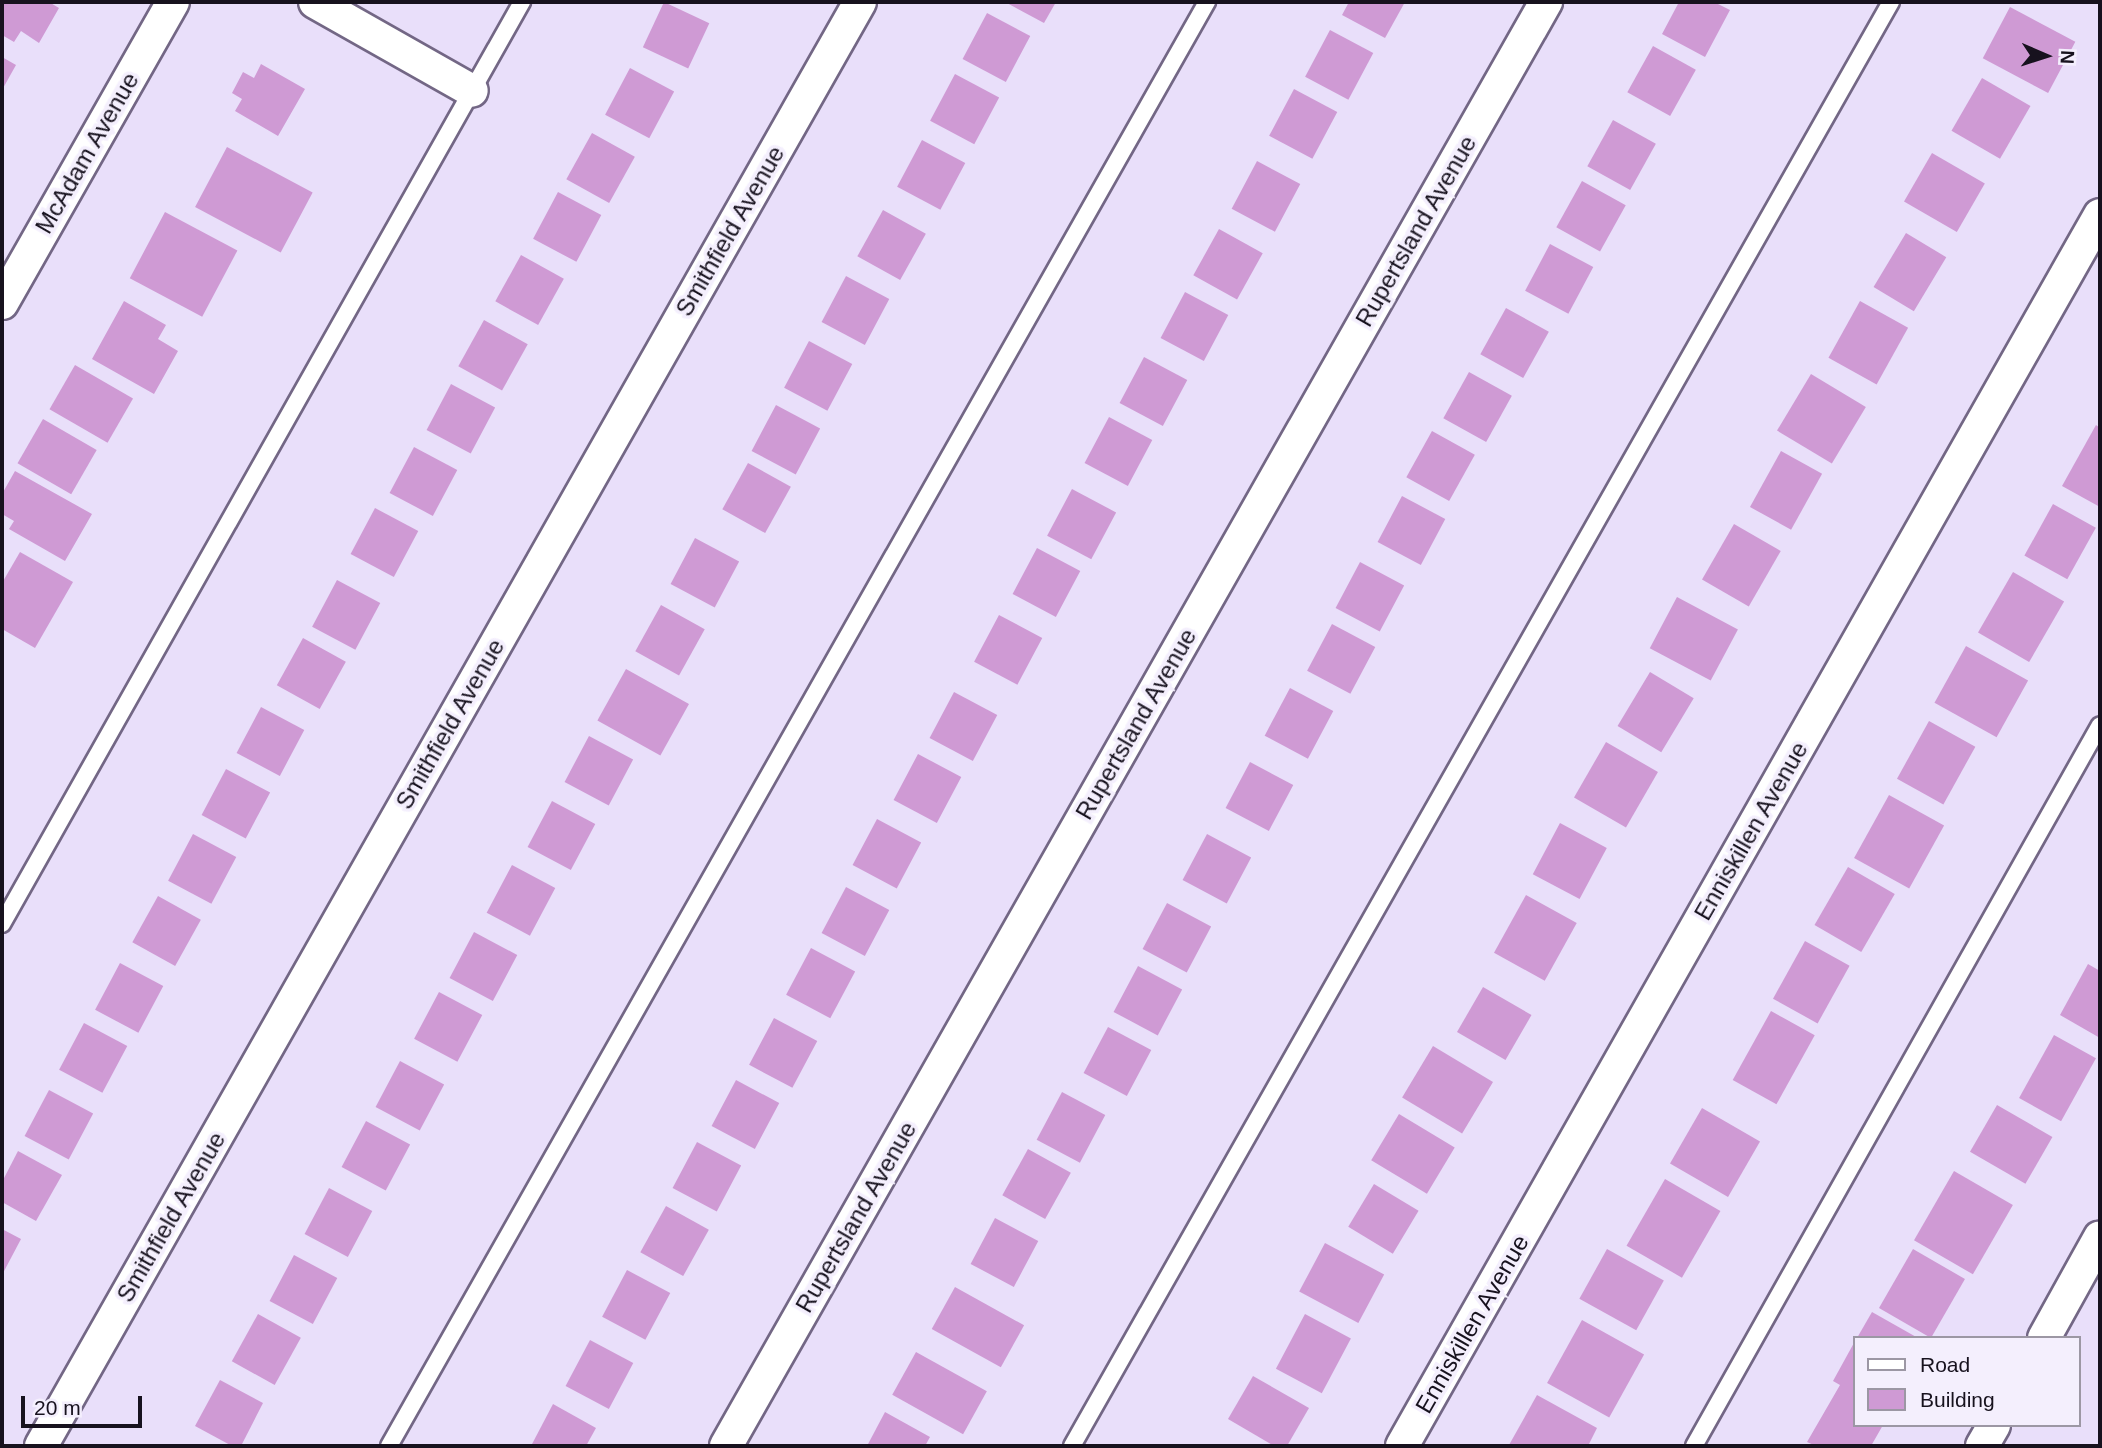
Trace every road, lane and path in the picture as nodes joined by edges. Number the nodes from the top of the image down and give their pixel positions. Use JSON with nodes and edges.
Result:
{"nodes":[{"id":1,"x":173,"y":2,"type":"edge"},
{"id":2,"x":315,"y":2,"type":"edge"},
{"id":3,"x":522,"y":2,"type":"edge"},
{"id":4,"x":860,"y":2,"type":"edge"},
{"id":5,"x":1207,"y":2,"type":"edge"},
{"id":6,"x":1546,"y":2,"type":"edge"},
{"id":7,"x":1891,"y":2,"type":"edge"},
{"id":8,"x":472,"y":92,"type":"junction"},
{"id":9,"x":2100,"y":215,"type":"edge"},
{"id":10,"x":2,"y":303,"type":"edge"},
{"id":11,"x":2100,"y":725,"type":"edge"},
{"id":12,"x":2,"y":924,"type":"edge"},
{"id":13,"x":2100,"y":1237,"type":"edge"},
{"id":14,"x":2044,"y":1336,"type":"edge"},
{"id":15,"x":1993,"y":1427,"type":"edge"},
{"id":16,"x":41,"y":1446,"type":"edge"},
{"id":17,"x":388,"y":1446,"type":"edge"},
{"id":18,"x":726,"y":1446,"type":"edge"},
{"id":19,"x":1072,"y":1446,"type":"edge"},
{"id":20,"x":1402,"y":1446,"type":"edge"},
{"id":21,"x":1694,"y":1446,"type":"edge"},
{"id":22,"x":1982,"y":1446,"type":"edge"}],
"edges":[{"from":1,"to":10,"type":"street","name":"McAdam Avenue"},
{"from":2,"to":8,"type":"street"},
{"from":3,"to":8,"type":"lane"},
{"from":4,"to":16,"type":"street","name":"Smithfield Avenue"},
{"from":5,"to":17,"type":"lane"},
{"from":6,"to":18,"type":"street","name":"Rupertsland Avenue"},
{"from":7,"to":19,"type":"lane"},
{"from":8,"to":12,"type":"lane"},
{"from":9,"to":20,"type":"street","name":"Enniskillen Avenue"},
{"from":11,"to":21,"type":"lane"},
{"from":13,"to":14,"type":"street"},
{"from":15,"to":22,"type":"street"}]}
